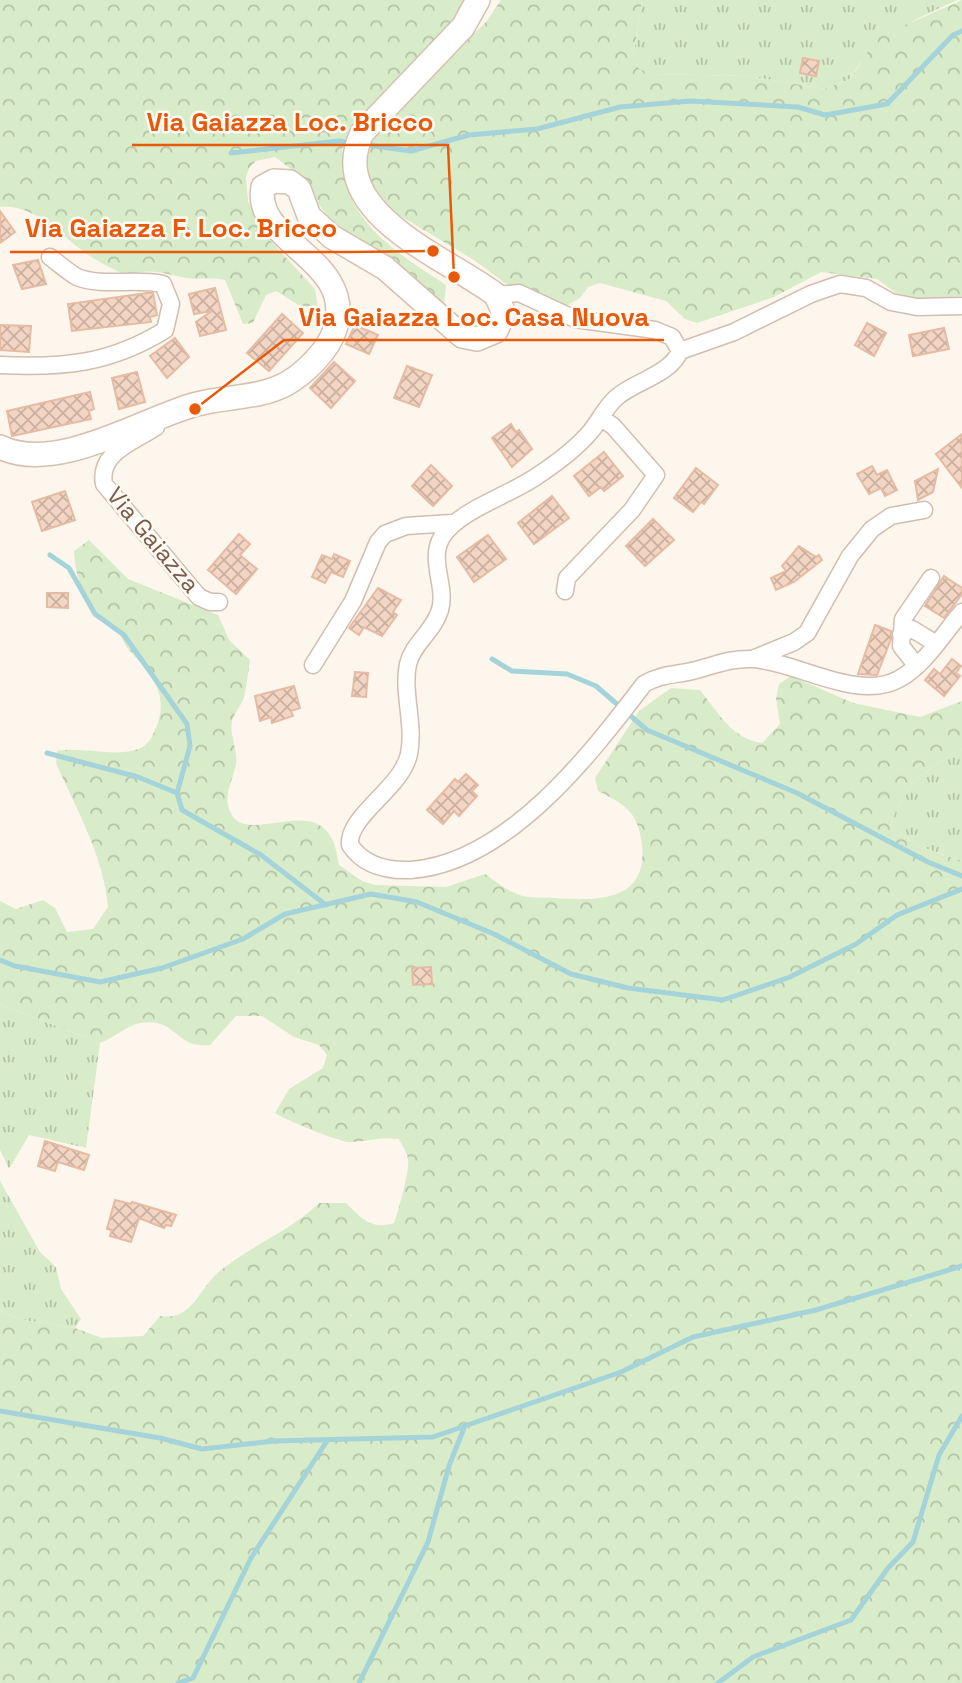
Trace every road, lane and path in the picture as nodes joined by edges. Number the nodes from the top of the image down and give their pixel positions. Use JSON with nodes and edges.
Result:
{"nodes":[{"id":1,"x":478,"y":0,"type":"edge"},
{"id":2,"x":50,"y":257,"type":"dead end"},
{"id":3,"x":496,"y":295,"type":"junction"},
{"id":4,"x":962,"y":306,"type":"edge"},
{"id":5,"x":680,"y":351,"type":"junction"},
{"id":6,"x":0,"y":365,"type":"edge"},
{"id":7,"x":168,"y":413,"type":"junction"},
{"id":8,"x":601,"y":418,"type":"junction"},
{"id":9,"x":0,"y":447,"type":"edge"},
{"id":10,"x":924,"y":510,"type":"dead end"},
{"id":11,"x":452,"y":523,"type":"junction"},
{"id":12,"x":931,"y":578,"type":"dead end"},
{"id":13,"x":565,"y":592,"type":"dead end"},
{"id":14,"x":219,"y":601,"type":"dead end"},
{"id":15,"x":962,"y":612,"type":"edge"},
{"id":16,"x":901,"y":634,"type":"junction"},
{"id":17,"x":935,"y":643,"type":"junction"},
{"id":18,"x":753,"y":659,"type":"junction"},
{"id":19,"x":313,"y":665,"type":"dead end"},
{"id":20,"x":916,"y":665,"type":"junction"}],
"edges":[{"from":1,"to":3,"type":"main road"},
{"from":2,"to":6,"type":"street"},
{"from":3,"to":5,"type":"street"},
{"from":3,"to":7,"type":"main road","name":"Via Gaiazza"},
{"from":4,"to":5,"type":"street"},
{"from":5,"to":8,"type":"street"},
{"from":7,"to":9,"type":"main road","name":"Via Gaiazza"},
{"from":7,"to":14,"type":"street","name":"Via Gaiazza"},
{"from":8,"to":11,"type":"street"},
{"from":8,"to":13,"type":"street"},
{"from":10,"to":18,"type":"street"},
{"from":11,"to":18,"type":"street"},
{"from":11,"to":19,"type":"street"},
{"from":12,"to":16,"type":"street"},
{"from":15,"to":17,"type":"street"},
{"from":16,"to":17,"type":"street"},
{"from":16,"to":20,"type":"street"},
{"from":17,"to":20,"type":"street"},
{"from":18,"to":20,"type":"street"}]}
